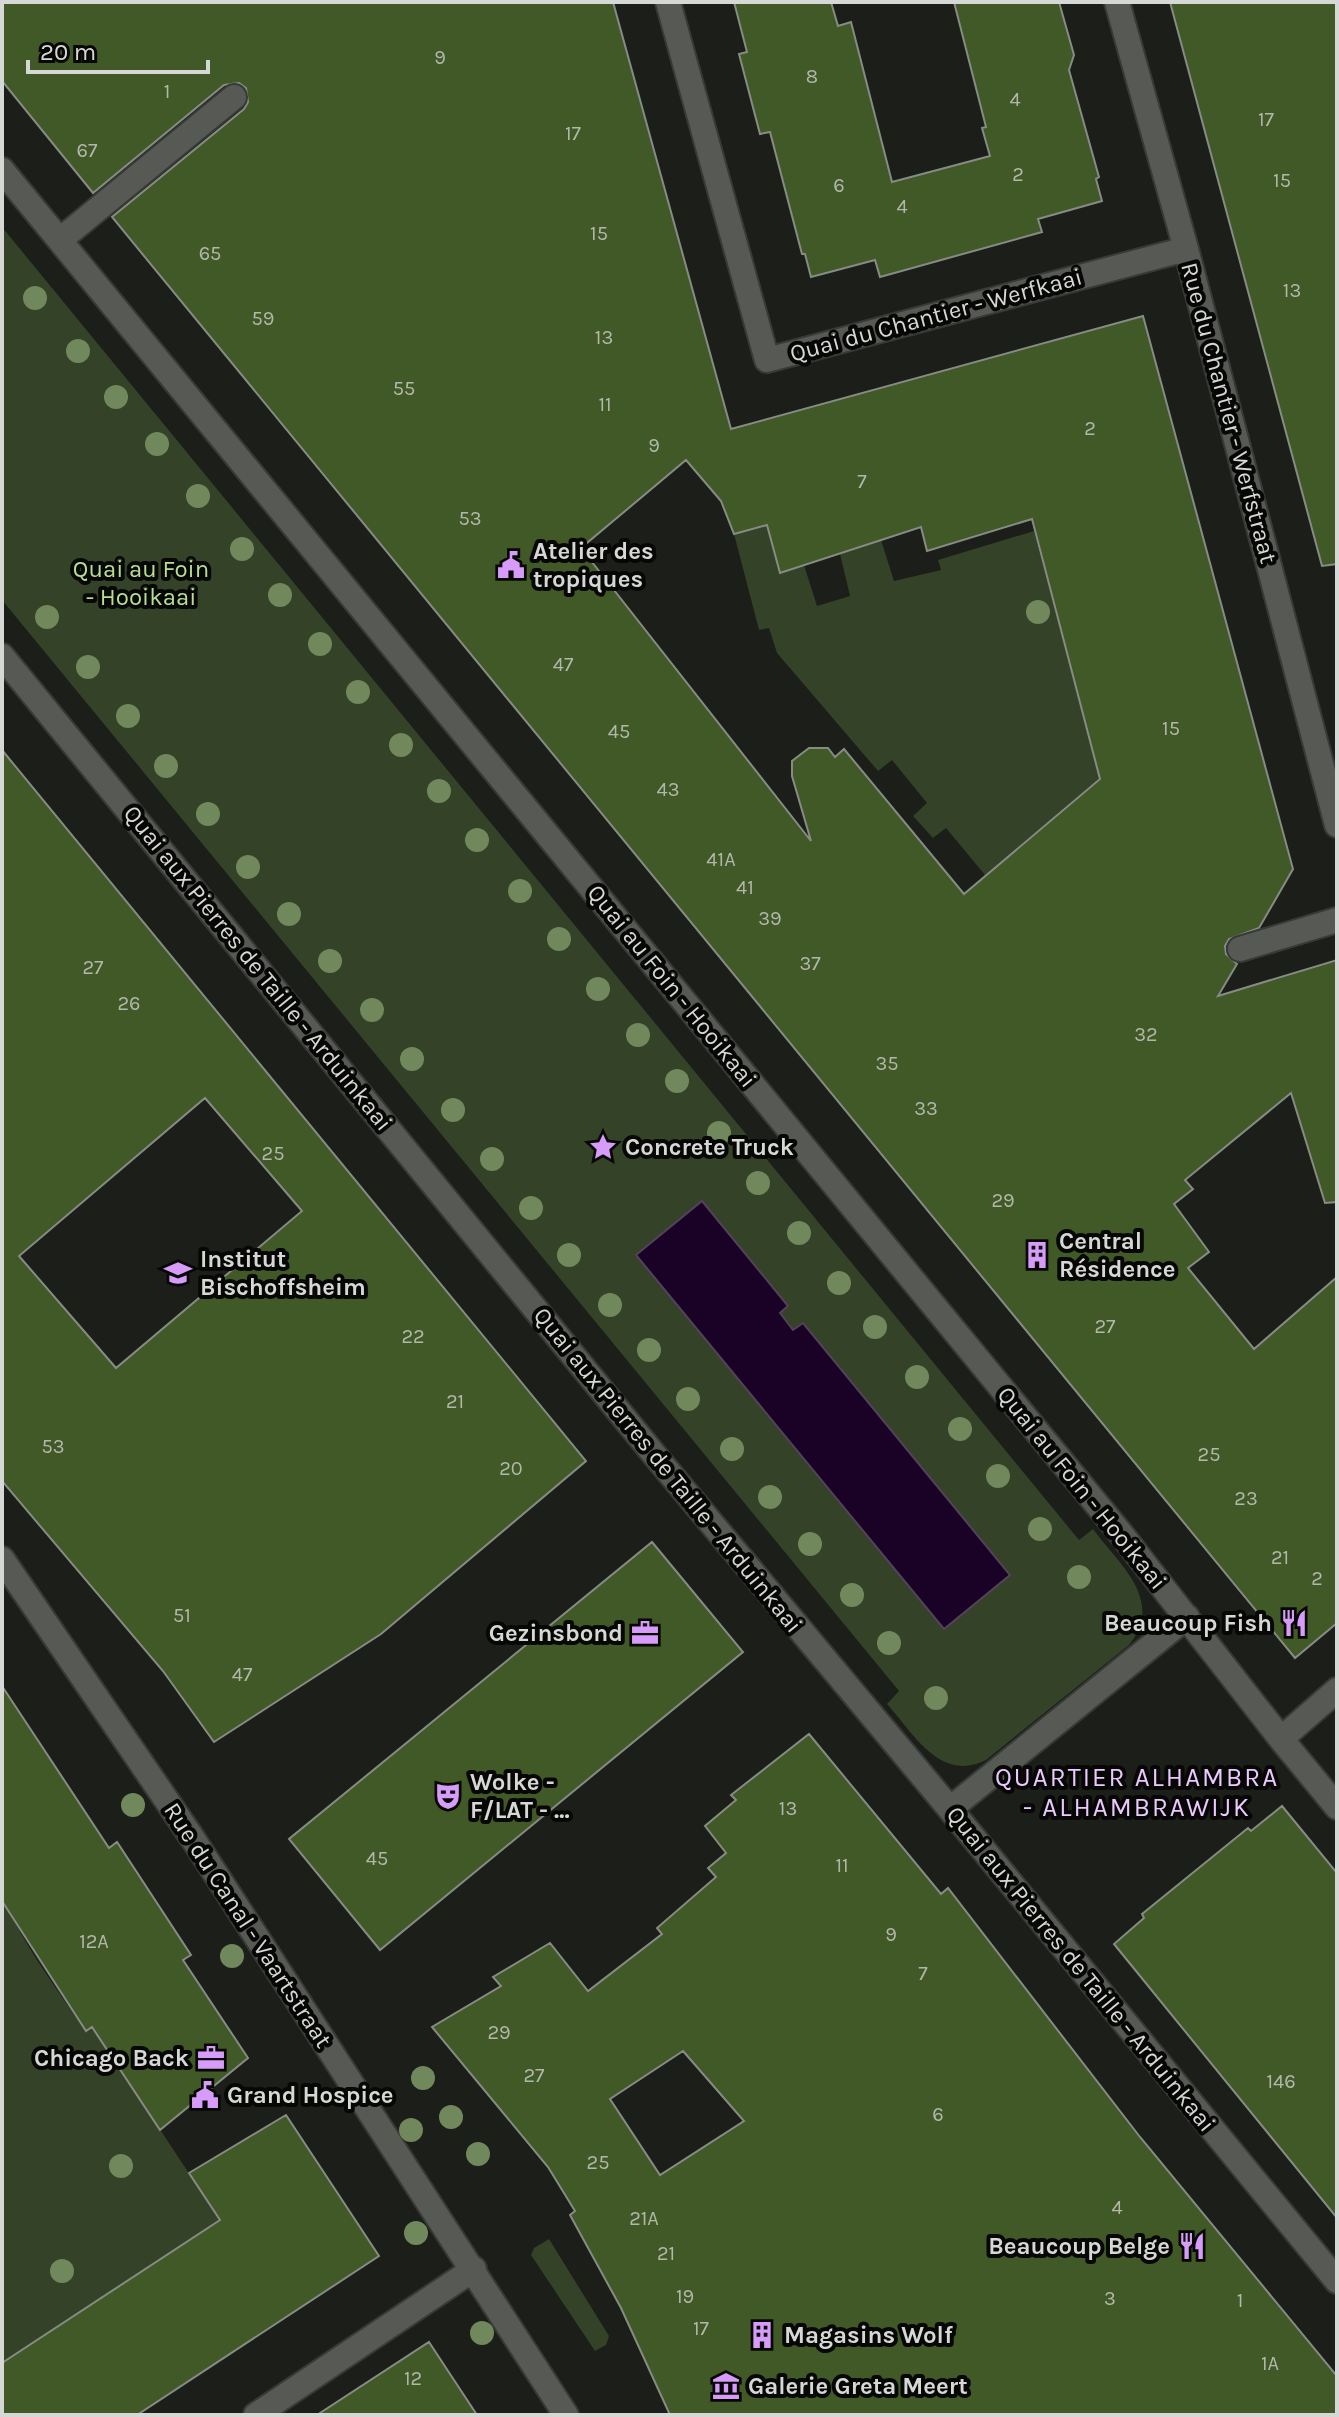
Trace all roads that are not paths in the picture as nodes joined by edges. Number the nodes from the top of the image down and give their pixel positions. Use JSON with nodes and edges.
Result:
{"nodes":[{"id":1,"x":668,"y":2,"type":"edge"},
{"id":2,"x":1117,"y":2,"type":"edge"},
{"id":3,"x":234,"y":97,"type":"dead end"},
{"id":4,"x":2,"y":170,"type":"edge"},
{"id":5,"x":60,"y":240,"type":"junction"},
{"id":6,"x":1186,"y":249,"type":"junction"},
{"id":7,"x":2,"y":656,"type":"edge"},
{"id":8,"x":1337,"y":825,"type":"edge"},
{"id":9,"x":1337,"y":920,"type":"edge"},
{"id":10,"x":1240,"y":949,"type":"dead end"},
{"id":11,"x":2,"y":1559,"type":"edge"},
{"id":12,"x":1187,"y":1617,"type":"junction"},
{"id":13,"x":1337,"y":1690,"type":"edge"},
{"id":14,"x":1281,"y":1739,"type":"junction"},
{"id":15,"x":1337,"y":1807,"type":"edge"},
{"id":16,"x":950,"y":1809,"type":"junction"},
{"id":17,"x":474,"y":2269,"type":"junction"},
{"id":18,"x":1337,"y":2281,"type":"edge"},
{"id":19,"x":256,"y":2415,"type":"edge"},
{"id":20,"x":566,"y":2415,"type":"edge"}],
"edges":[{"from":1,"to":6,"type":"street","name":"Quai du Chantier - Werfkaai"},
{"from":2,"to":6,"type":"street","name":"Rue du Chantier - Werfstraat"},
{"from":3,"to":5,"type":"street"},
{"from":4,"to":5,"type":"street","name":"Quai au Foin - Hooikaai"},
{"from":5,"to":12,"type":"street","name":"Quai au Foin - Hooikaai"},
{"from":6,"to":8,"type":"street","name":"Rue du Chantier - Werfstraat"},
{"from":7,"to":16,"type":"street","name":"Quai aux Pierres de Taille - Arduinkaai"},
{"from":9,"to":10,"type":"street"},
{"from":11,"to":17,"type":"street","name":"Rue du Canal - Vaartstraat"},
{"from":12,"to":14,"type":"street","name":"Quai au Foin - Hooikaai"},
{"from":12,"to":16,"type":"street"},
{"from":13,"to":14,"type":"street"},
{"from":14,"to":15,"type":"street","name":"Quai au Foin - Hooikaai"},
{"from":16,"to":18,"type":"street","name":"Quai aux Pierres de Taille - Arduinkaai"},
{"from":17,"to":19,"type":"street"},
{"from":17,"to":20,"type":"street","name":"Rue du Canal - Vaartstraat"}]}
